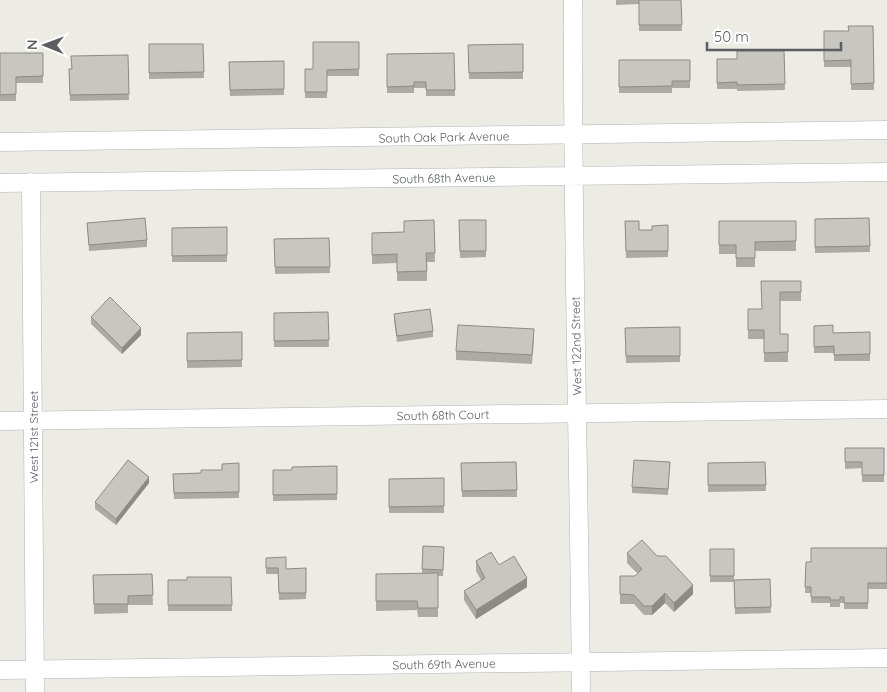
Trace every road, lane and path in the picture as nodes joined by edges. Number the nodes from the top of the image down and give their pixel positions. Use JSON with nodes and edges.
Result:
{"nodes":[{"id":1,"x":573,"y":0,"type":"edge"},
{"id":2,"x":887,"y":130,"type":"edge"},
{"id":3,"x":573,"y":136,"type":"junction"},
{"id":4,"x":0,"y":142,"type":"edge"},
{"id":5,"x":887,"y":172,"type":"edge"},
{"id":6,"x":573,"y":177,"type":"junction"},
{"id":7,"x":31,"y":182,"type":"junction"},
{"id":8,"x":0,"y":183,"type":"edge"},
{"id":9,"x":887,"y":408,"type":"edge"},
{"id":10,"x":578,"y":412,"type":"junction"},
{"id":11,"x":0,"y":421,"type":"edge"},
{"id":12,"x":33,"y":421,"type":"junction"},
{"id":13,"x":887,"y":658,"type":"edge"},
{"id":14,"x":580,"y":662,"type":"junction"},
{"id":15,"x":0,"y":670,"type":"edge"},
{"id":16,"x":35,"y":670,"type":"junction"},
{"id":17,"x":35,"y":692,"type":"edge"},
{"id":18,"x":581,"y":692,"type":"edge"}],
"edges":[{"from":1,"to":3,"type":"street","name":"West 122nd Street"},
{"from":2,"to":3,"type":"street","name":"South Oak Park Avenue"},
{"from":3,"to":4,"type":"street","name":"South Oak Park Avenue"},
{"from":3,"to":6,"type":"street","name":"West 122nd Street"},
{"from":5,"to":6,"type":"street","name":"South 68th Avenue"},
{"from":6,"to":7,"type":"street","name":"South 68th Avenue"},
{"from":6,"to":10,"type":"street","name":"West 122nd Street"},
{"from":7,"to":8,"type":"street","name":"South 68th Avenue"},
{"from":7,"to":12,"type":"street","name":"West 121st Street"},
{"from":9,"to":10,"type":"street","name":"South 68th Court"},
{"from":10,"to":12,"type":"street","name":"South 68th Court"},
{"from":10,"to":14,"type":"street","name":"West 122nd Street"},
{"from":11,"to":12,"type":"street","name":"South 68th Court"},
{"from":12,"to":16,"type":"street","name":"West 121st Street"},
{"from":13,"to":14,"type":"street","name":"South 69th Avenue"},
{"from":14,"to":16,"type":"street","name":"South 69th Avenue"},
{"from":14,"to":18,"type":"street","name":"West 122nd Street"},
{"from":15,"to":16,"type":"street","name":"South 69th Avenue"},
{"from":16,"to":17,"type":"street","name":"West 121st Street"}]}
